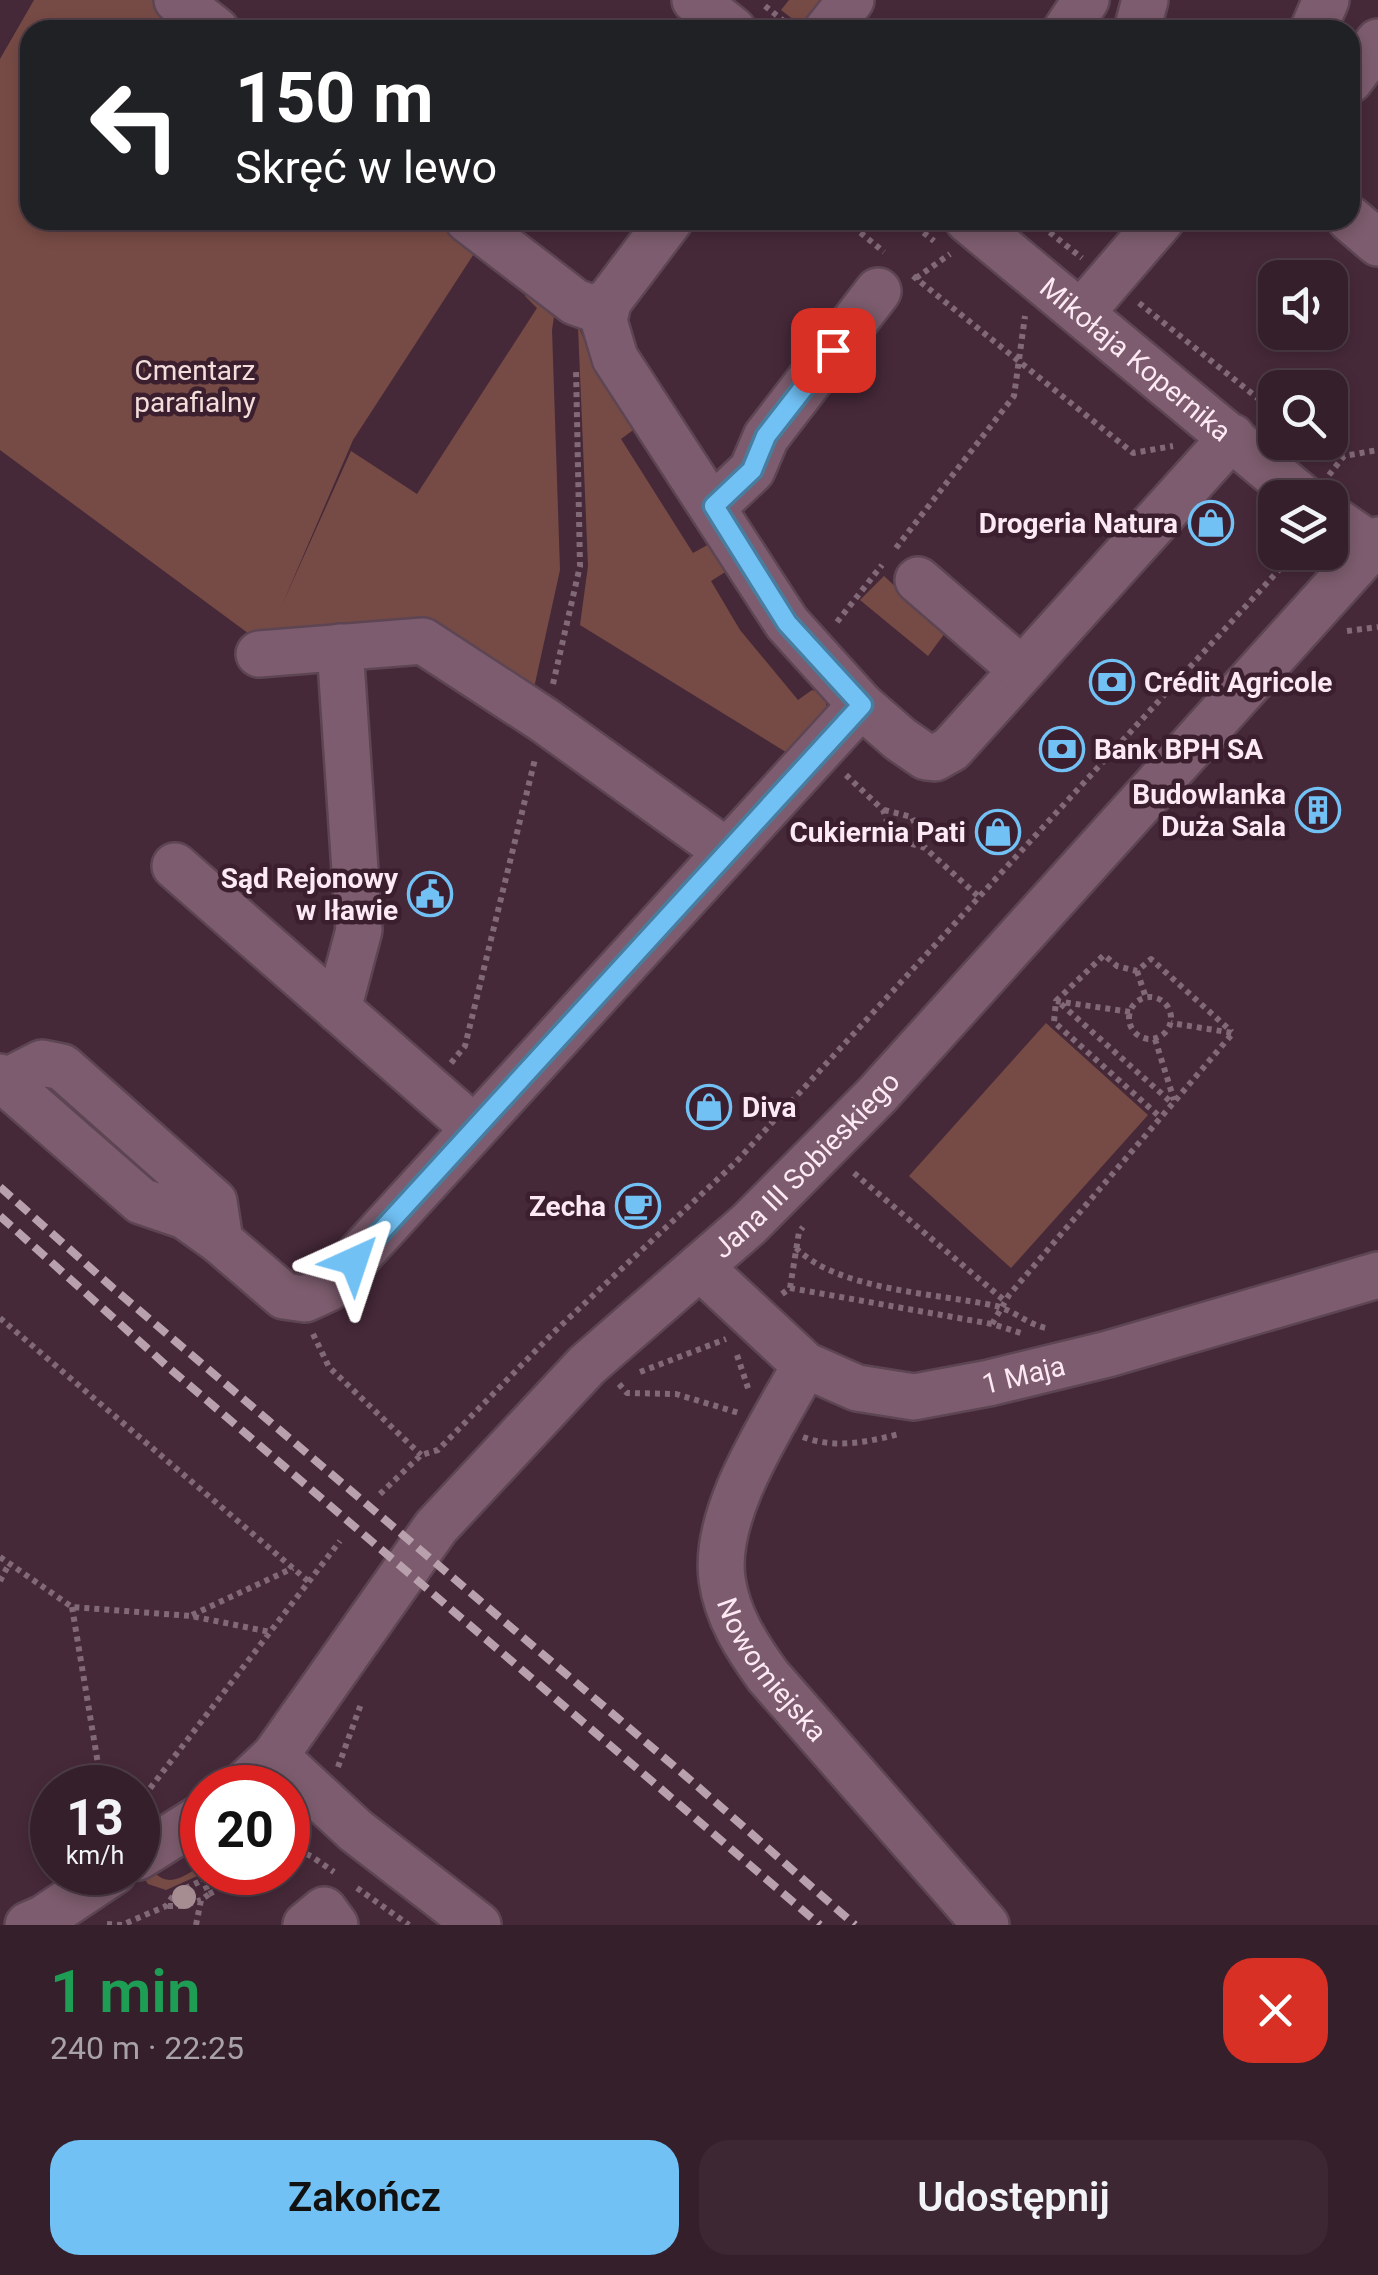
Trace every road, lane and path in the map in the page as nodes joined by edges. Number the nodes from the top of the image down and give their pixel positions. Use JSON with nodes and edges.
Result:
{"nodes":[{"id":1,"x":176,"y":0,"type":"edge"},
{"id":2,"x":695,"y":0,"type":"edge"},
{"id":3,"x":758,"y":0,"type":"edge"},
{"id":4,"x":851,"y":0,"type":"edge"},
{"id":5,"x":203,"y":20,"type":"edge"},
{"id":6,"x":720,"y":20,"type":"edge"},
{"id":7,"x":783,"y":20,"type":"edge"},
{"id":8,"x":836,"y":20,"type":"edge"},
{"id":9,"x":1378,"y":42,"type":"edge"},
{"id":10,"x":1360,"y":66,"type":"edge"},
{"id":11,"x":483,"y":230,"type":"edge"},
{"id":12,"x":660,"y":230,"type":"edge"},
{"id":13,"x":854,"y":230,"type":"edge"},
{"id":14,"x":1042,"y":230,"type":"edge"},
{"id":15,"x":1152,"y":230,"type":"edge"},
{"id":16,"x":959,"y":237,"type":"edge"},
{"id":17,"x":896,"y":273,"type":"junction"},
{"id":18,"x":1095,"y":296,"type":"junction"},
{"id":19,"x":592,"y":302,"type":"junction"},
{"id":20,"x":1025,"y":315,"type":"dead end"},
{"id":21,"x":1020,"y":361,"type":"junction"},
{"id":22,"x":1258,"y":401,"type":"edge"},
{"id":23,"x":1232,"y":437,"type":"junction"},
{"id":24,"x":1174,"y":446,"type":"dead end"},
{"id":25,"x":1378,"y":450,"type":"edge"},
{"id":26,"x":1348,"y":455,"type":"edge"},
{"id":27,"x":1292,"y":480,"type":"edge"},
{"id":28,"x":714,"y":506,"type":"junction"},
{"id":29,"x":1348,"y":523,"type":"edge"},
{"id":30,"x":1376,"y":546,"type":"edge"},
{"id":31,"x":1280,"y":570,"type":"edge"},
{"id":32,"x":918,"y":580,"type":"dead end"},
{"id":33,"x":340,"y":647,"type":"junction"},
{"id":34,"x":808,"y":647,"type":"junction"},
{"id":35,"x":259,"y":654,"type":"dead end"},
{"id":36,"x":1022,"y":670,"type":"junction"},
{"id":37,"x":862,"y":705,"type":"junction"},
{"id":38,"x":544,"y":720,"type":"junction"},
{"id":39,"x":820,"y":750,"type":"junction"},
{"id":40,"x":883,"y":810,"type":"junction"},
{"id":41,"x":925,"y":848,"type":"junction"},
{"id":42,"x":726,"y":851,"type":"junction"},
{"id":43,"x":175,"y":866,"type":"dead end"},
{"id":44,"x":978,"y":896,"type":"junction"},
{"id":45,"x":1137,"y":971,"type":"junction"},
{"id":46,"x":1146,"y":998,"type":"junction"},
{"id":47,"x":1058,"y":1002,"type":"junction"},
{"id":48,"x":338,"y":1009,"type":"junction"},
{"id":49,"x":1130,"y":1012,"type":"junction"},
{"id":50,"x":1171,"y":1023,"type":"junction"},
{"id":51,"x":1234,"y":1033,"type":"junction"},
{"id":52,"x":1156,"y":1039,"type":"junction"},
{"id":53,"x":2,"y":1079,"type":"edge"},
{"id":54,"x":430,"y":1089,"type":"junction"},
{"id":55,"x":1173,"y":1102,"type":"junction"},
{"id":56,"x":1160,"y":1117,"type":"junction"},
{"id":57,"x":474,"y":1128,"type":"junction"},
{"id":58,"x":854,"y":1173,"type":"dead end"},
{"id":59,"x":799,"y":1232,"type":"dead end"},
{"id":60,"x":796,"y":1248,"type":"junction"},
{"id":61,"x":700,"y":1267,"type":"junction"},
{"id":62,"x":1378,"y":1275,"type":"edge"},
{"id":63,"x":790,"y":1288,"type":"junction"},
{"id":64,"x":305,"y":1298,"type":"junction"},
{"id":65,"x":1003,"y":1304,"type":"junction"},
{"id":66,"x":0,"y":1318,"type":"edge"},
{"id":67,"x":754,"y":1320,"type":"junction"},
{"id":68,"x":992,"y":1324,"type":"junction"},
{"id":69,"x":1058,"y":1331,"type":"dead end"},
{"id":70,"x":1041,"y":1338,"type":"dead end"},
{"id":71,"x":805,"y":1365,"type":"junction"},
{"id":72,"x":616,"y":1381,"type":"junction"},
{"id":73,"x":606,"y":1385,"type":"dead end"},
{"id":74,"x":755,"y":1412,"type":"dead end"},
{"id":75,"x":421,"y":1455,"type":"junction"},
{"id":76,"x":380,"y":1494,"type":"dead end"},
{"id":77,"x":340,"y":1541,"type":"dead end"},
{"id":78,"x":0,"y":1557,"type":"edge"},
{"id":79,"x":9,"y":1564,"type":"junction"},
{"id":80,"x":293,"y":1568,"type":"junction"},
{"id":81,"x":0,"y":1581,"type":"edge"},
{"id":82,"x":308,"y":1581,"type":"junction"},
{"id":83,"x":72,"y":1607,"type":"junction"},
{"id":84,"x":191,"y":1616,"type":"junction"},
{"id":85,"x":270,"y":1632,"type":"junction"},
{"id":86,"x":366,"y":1688,"type":"dead end"},
{"id":87,"x":275,"y":1756,"type":"junction"},
{"id":88,"x":98,"y":1765,"type":"edge"},
{"id":89,"x":265,"y":1765,"type":"edge"},
{"id":90,"x":160,"y":1775,"type":"edge"},
{"id":91,"x":316,"y":1794,"type":"junction"},
{"id":92,"x":180,"y":1891,"type":"edge"},
{"id":93,"x":78,"y":1895,"type":"edge"},
{"id":94,"x":208,"y":1895,"type":"edge"},
{"id":95,"x":201,"y":1900,"type":"junction"},
{"id":96,"x":166,"y":1906,"type":"junction"},
{"id":97,"x":28,"y":1925,"type":"edge"},
{"id":98,"x":101,"y":1925,"type":"edge"},
{"id":99,"x":122,"y":1925,"type":"edge"},
{"id":100,"x":196,"y":1925,"type":"edge"},
{"id":101,"x":306,"y":1925,"type":"edge"},
{"id":102,"x":335,"y":1925,"type":"edge"},
{"id":103,"x":478,"y":1925,"type":"edge"},
{"id":104,"x":986,"y":1925,"type":"edge"}],
"edges":[{"from":1,"to":5,"type":"street"},
{"from":2,"to":6,"type":"street"},
{"from":3,"to":7,"type":"path"},
{"from":4,"to":8,"type":"street"},
{"from":9,"to":10,"type":"street"},
{"from":11,"to":19,"type":"street"},
{"from":12,"to":19,"type":"street"},
{"from":13,"to":17,"type":"path"},
{"from":14,"to":18,"type":"path"},
{"from":15,"to":18,"type":"street"},
{"from":16,"to":17,"type":"path"},
{"from":16,"to":18,"type":"street","name":"Mikołaja Kopernika"},
{"from":17,"to":21,"type":"path"},
{"from":17,"to":28,"type":"street"},
{"from":18,"to":22,"type":"path"},
{"from":18,"to":23,"type":"street","name":"Mikołaja Kopernika"},
{"from":19,"to":28,"type":"street"},
{"from":19,"to":38,"type":"path"},
{"from":20,"to":21,"type":"path"},
{"from":21,"to":24,"type":"path"},
{"from":21,"to":34,"type":"path"},
{"from":23,"to":27,"type":"street","name":"Mikołaja Kopernika"},
{"from":23,"to":36,"type":"street"},
{"from":25,"to":26,"type":"path"},
{"from":28,"to":34,"type":"street"},
{"from":29,"to":30,"type":"street","name":"Mikołaja Kopernika"},
{"from":30,"to":61,"type":"street","name":"Jana III Sobieskiego"},
{"from":31,"to":44,"type":"path"},
{"from":32,"to":36,"type":"street"},
{"from":33,"to":35,"type":"street"},
{"from":33,"to":38,"type":"street"},
{"from":33,"to":48,"type":"street"},
{"from":34,"to":37,"type":"street"},
{"from":36,"to":37,"type":"street"},
{"from":37,"to":39,"type":"street"},
{"from":38,"to":42,"type":"street"},
{"from":38,"to":54,"type":"path"},
{"from":39,"to":40,"type":"path"},
{"from":39,"to":42,"type":"street"},
{"from":40,"to":41,"type":"path"},
{"from":40,"to":41,"type":"path"},
{"from":41,"to":44,"type":"path"},
{"from":42,"to":57,"type":"street"},
{"from":43,"to":48,"type":"street"},
{"from":44,"to":75,"type":"path"},
{"from":45,"to":46,"type":"path"},
{"from":45,"to":47,"type":"path"},
{"from":45,"to":51,"type":"path"},
{"from":46,"to":49,"type":"path"},
{"from":46,"to":50,"type":"path"},
{"from":47,"to":49,"type":"path"},
{"from":47,"to":55,"type":"path"},
{"from":47,"to":56,"type":"path"},
{"from":48,"to":54,"type":"street"},
{"from":49,"to":52,"type":"path"},
{"from":50,"to":51,"type":"path"},
{"from":50,"to":52,"type":"path"},
{"from":51,"to":55,"type":"path"},
{"from":52,"to":55,"type":"path"},
{"from":53,"to":64,"type":"street"},
{"from":54,"to":57,"type":"street"},
{"from":55,"to":56,"type":"path"},
{"from":56,"to":65,"type":"path"},
{"from":57,"to":64,"type":"street"},
{"from":58,"to":65,"type":"path"},
{"from":59,"to":60,"type":"path"},
{"from":60,"to":63,"type":"path"},
{"from":60,"to":65,"type":"path"},
{"from":61,"to":67,"type":"street","name":"1 Maja"},
{"from":61,"to":87,"type":"street","name":"Jana III Sobieskiego"},
{"from":62,"to":71,"type":"street","name":"1 Maja"},
{"from":63,"to":67,"type":"path"},
{"from":63,"to":68,"type":"path"},
{"from":64,"to":75,"type":"path"},
{"from":65,"to":68,"type":"path"},
{"from":65,"to":69,"type":"path"},
{"from":66,"to":80,"type":"path"},
{"from":67,"to":71,"type":"street","name":"1 Maja"},
{"from":67,"to":72,"type":"path"},
{"from":68,"to":70,"type":"path"},
{"from":71,"to":104,"type":"street","name":"Nowomiejska"},
{"from":72,"to":73,"type":"path"},
{"from":72,"to":74,"type":"path"},
{"from":75,"to":76,"type":"path"},
{"from":77,"to":82,"type":"path"},
{"from":78,"to":79,"type":"path"},
{"from":79,"to":81,"type":"path"},
{"from":79,"to":83,"type":"path"},
{"from":80,"to":82,"type":"path"},
{"from":80,"to":84,"type":"path"},
{"from":82,"to":85,"type":"path"},
{"from":83,"to":84,"type":"path"},
{"from":83,"to":88,"type":"path"},
{"from":84,"to":85,"type":"path"},
{"from":85,"to":90,"type":"path"},
{"from":86,"to":91,"type":"path"},
{"from":87,"to":89,"type":"street","name":"Jana III Sobieskiego"},
{"from":87,"to":91,"type":"street"},
{"from":91,"to":103,"type":"street"},
{"from":92,"to":96,"type":"path"},
{"from":93,"to":97,"type":"street"},
{"from":94,"to":95,"type":"path"},
{"from":95,"to":96,"type":"path"},
{"from":95,"to":100,"type":"path"},
{"from":96,"to":99,"type":"path"},
{"from":98,"to":99,"type":"path"},
{"from":101,"to":102,"type":"street"}]}
